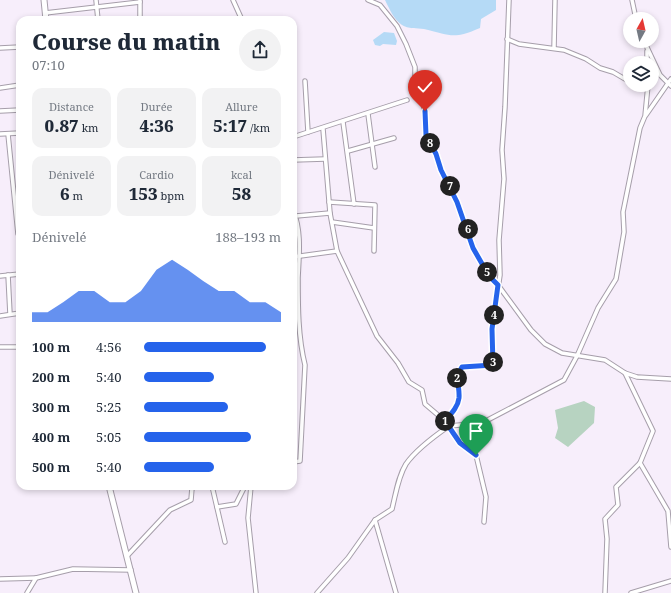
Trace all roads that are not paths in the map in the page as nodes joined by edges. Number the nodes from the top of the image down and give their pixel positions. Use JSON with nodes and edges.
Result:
{"nodes":[{"id":1,"x":44,"y":0,"type":"edge"},
{"id":2,"x":96,"y":0,"type":"edge"},
{"id":3,"x":116,"y":0,"type":"edge"},
{"id":4,"x":234,"y":0,"type":"edge"},
{"id":5,"x":368,"y":0,"type":"edge"},
{"id":6,"x":509,"y":0,"type":"edge"},
{"id":7,"x":555,"y":0,"type":"edge"},
{"id":8,"x":632,"y":0,"type":"edge"},
{"id":9,"x":140,"y":1,"type":"edge"},
{"id":10,"x":116,"y":5,"type":"junction"},
{"id":11,"x":97,"y":7,"type":"junction"},
{"id":12,"x":635,"y":12,"type":"edge"},
{"id":13,"x":45,"y":14,"type":"joint"},
{"id":14,"x":98,"y":16,"type":"edge"},
{"id":15,"x":140,"y":16,"type":"edge"},
{"id":16,"x":240,"y":16,"type":"edge"},
{"id":17,"x":507,"y":39,"type":"junction"},
{"id":18,"x":16,"y":47,"type":"edge"},
{"id":19,"x":0,"y":48,"type":"edge"},
{"id":20,"x":554,"y":48,"type":"junction"},
{"id":21,"x":647,"y":50,"type":"joint"},
{"id":22,"x":647,"y":56,"type":"edge"},
{"id":23,"x":623,"y":78,"type":"edge"},
{"id":24,"x":671,"y":79,"type":"edge"},
{"id":25,"x":305,"y":80,"type":"dead end"},
{"id":26,"x":670,"y":85,"type":"edge"},
{"id":27,"x":16,"y":86,"type":"edge"},
{"id":28,"x":0,"y":88,"type":"edge"},
{"id":29,"x":647,"y":92,"type":"edge"},
{"id":30,"x":407,"y":100,"type":"dead end"},
{"id":31,"x":16,"y":110,"type":"edge"},
{"id":32,"x":0,"y":111,"type":"edge"},
{"id":33,"x":368,"y":114,"type":"junction"},
{"id":34,"x":645,"y":116,"type":"junction"},
{"id":35,"x":344,"y":122,"type":"junction"},
{"id":36,"x":323,"y":129,"type":"junction"},
{"id":37,"x":308,"y":132,"type":"junction"},
{"id":38,"x":16,"y":133,"type":"edge"},
{"id":39,"x":0,"y":134,"type":"edge"},
{"id":40,"x":8,"y":134,"type":"junction"},
{"id":41,"x":297,"y":136,"type":"edge"},
{"id":42,"x":394,"y":138,"type":"dead end"},
{"id":43,"x":372,"y":144,"type":"junction"},
{"id":44,"x":348,"y":151,"type":"junction"},
{"id":45,"x":325,"y":159,"type":"junction"},
{"id":46,"x":297,"y":160,"type":"edge"},
{"id":47,"x":375,"y":167,"type":"dead end"},
{"id":48,"x":329,"y":202,"type":"junction"},
{"id":49,"x":354,"y":204,"type":"junction"},
{"id":50,"x":330,"y":213,"type":"junction"},
{"id":51,"x":16,"y":214,"type":"edge"},
{"id":52,"x":297,"y":216,"type":"edge"},
{"id":53,"x":297,"y":221,"type":"edge"},
{"id":54,"x":332,"y":222,"type":"junction"},
{"id":55,"x":374,"y":228,"type":"junction"},
{"id":56,"x":299,"y":232,"type":"joint"},
{"id":57,"x":374,"y":250,"type":"dead end"},
{"id":58,"x":337,"y":251,"type":"junction"},
{"id":59,"x":299,"y":257,"type":"junction"},
{"id":60,"x":16,"y":274,"type":"edge"},
{"id":61,"x":8,"y":275,"type":"junction"},
{"id":62,"x":0,"y":276,"type":"edge"},
{"id":63,"x":498,"y":285,"type":"junction"},
{"id":64,"x":16,"y":313,"type":"edge"},
{"id":65,"x":10,"y":314,"type":"junction"},
{"id":66,"x":0,"y":316,"type":"edge"},
{"id":67,"x":0,"y":347,"type":"edge"},
{"id":68,"x":16,"y":347,"type":"edge"},
{"id":69,"x":577,"y":356,"type":"junction"},
{"id":70,"x":625,"y":373,"type":"junction"},
{"id":71,"x":671,"y":379,"type":"edge"},
{"id":72,"x":445,"y":421,"type":"junction"},
{"id":73,"x":449,"y":426,"type":"junction"},
{"id":74,"x":297,"y":461,"type":"edge"},
{"id":75,"x":640,"y":463,"type":"junction"},
{"id":76,"x":110,"y":490,"type":"edge"},
{"id":77,"x":192,"y":490,"type":"edge"},
{"id":78,"x":213,"y":490,"type":"edge"},
{"id":79,"x":243,"y":490,"type":"edge"},
{"id":80,"x":251,"y":490,"type":"edge"},
{"id":81,"x":217,"y":507,"type":"junction"},
{"id":82,"x":375,"y":520,"type":"junction"},
{"id":83,"x":484,"y":522,"type":"dead end"},
{"id":84,"x":225,"y":542,"type":"dead end"},
{"id":85,"x":671,"y":547,"type":"edge"},
{"id":86,"x":127,"y":556,"type":"junction"},
{"id":87,"x":131,"y":570,"type":"junction"},
{"id":88,"x":36,"y":578,"type":"junction"},
{"id":89,"x":0,"y":579,"type":"edge"},
{"id":90,"x":671,"y":581,"type":"edge"},
{"id":91,"x":28,"y":593,"type":"edge"},
{"id":92,"x":136,"y":593,"type":"edge"},
{"id":93,"x":256,"y":593,"type":"edge"},
{"id":94,"x":317,"y":593,"type":"edge"},
{"id":95,"x":396,"y":593,"type":"edge"},
{"id":96,"x":604,"y":593,"type":"edge"},
{"id":97,"x":632,"y":593,"type":"edge"}],
"edges":[{"from":1,"to":13,"type":"main road"},
{"from":2,"to":11,"type":"street"},
{"from":3,"to":10,"type":"street"},
{"from":4,"to":16,"type":"street"},
{"from":5,"to":63,"type":"street"},
{"from":6,"to":17,"type":"street"},
{"from":7,"to":20,"type":"street"},
{"from":8,"to":12,"type":"street"},
{"from":9,"to":10,"type":"street"},
{"from":9,"to":15,"type":"street"},
{"from":10,"to":11,"type":"street"},
{"from":11,"to":13,"type":"street"},
{"from":11,"to":14,"type":"street"},
{"from":17,"to":20,"type":"street"},
{"from":17,"to":63,"type":"street"},
{"from":18,"to":19,"type":"street"},
{"from":20,"to":23,"type":"street"},
{"from":21,"to":22,"type":"street"},
{"from":21,"to":26,"type":"street"},
{"from":24,"to":26,"type":"street"},
{"from":25,"to":37,"type":"street"},
{"from":26,"to":34,"type":"street"},
{"from":27,"to":28,"type":"street"},
{"from":29,"to":34,"type":"street"},
{"from":30,"to":33,"type":"street"},
{"from":31,"to":32,"type":"street"},
{"from":33,"to":35,"type":"street"},
{"from":33,"to":43,"type":"street"},
{"from":34,"to":69,"type":"street"},
{"from":35,"to":36,"type":"street"},
{"from":35,"to":44,"type":"street"},
{"from":36,"to":37,"type":"street"},
{"from":36,"to":45,"type":"street"},
{"from":37,"to":41,"type":"street"},
{"from":38,"to":40,"type":"street"},
{"from":39,"to":40,"type":"street"},
{"from":40,"to":51,"type":"street"},
{"from":42,"to":43,"type":"street"},
{"from":43,"to":44,"type":"street"},
{"from":43,"to":47,"type":"street"},
{"from":44,"to":49,"type":"street"},
{"from":45,"to":46,"type":"street"},
{"from":45,"to":48,"type":"street"},
{"from":48,"to":49,"type":"street"},
{"from":48,"to":50,"type":"street"},
{"from":49,"to":55,"type":"street"},
{"from":50,"to":52,"type":"street"},
{"from":50,"to":54,"type":"street"},
{"from":53,"to":56,"type":"street"},
{"from":54,"to":55,"type":"street"},
{"from":54,"to":58,"type":"street"},
{"from":55,"to":57,"type":"street"},
{"from":56,"to":59,"type":"street"},
{"from":58,"to":59,"type":"street"},
{"from":58,"to":72,"type":"street"},
{"from":59,"to":74,"type":"street"},
{"from":60,"to":61,"type":"street"},
{"from":61,"to":62,"type":"street"},
{"from":61,"to":65,"type":"street"},
{"from":63,"to":69,"type":"street"},
{"from":63,"to":72,"type":"street"},
{"from":64,"to":65,"type":"street"},
{"from":65,"to":66,"type":"street"},
{"from":67,"to":68,"type":"street"},
{"from":69,"to":70,"type":"street"},
{"from":69,"to":73,"type":"street"},
{"from":70,"to":71,"type":"street"},
{"from":70,"to":75,"type":"street"},
{"from":72,"to":73,"type":"street"},
{"from":73,"to":82,"type":"street"},
{"from":73,"to":83,"type":"street"},
{"from":75,"to":85,"type":"street"},
{"from":75,"to":96,"type":"street"},
{"from":76,"to":86,"type":"main road"},
{"from":77,"to":86,"type":"street"},
{"from":78,"to":81,"type":"street"},
{"from":79,"to":81,"type":"street"},
{"from":80,"to":93,"type":"street"},
{"from":81,"to":84,"type":"street"},
{"from":82,"to":94,"type":"street"},
{"from":82,"to":95,"type":"street"},
{"from":86,"to":87,"type":"main road"},
{"from":87,"to":88,"type":"street"},
{"from":87,"to":92,"type":"main road"},
{"from":88,"to":89,"type":"street"},
{"from":88,"to":91,"type":"street"},
{"from":90,"to":97,"type":"street"}]}
